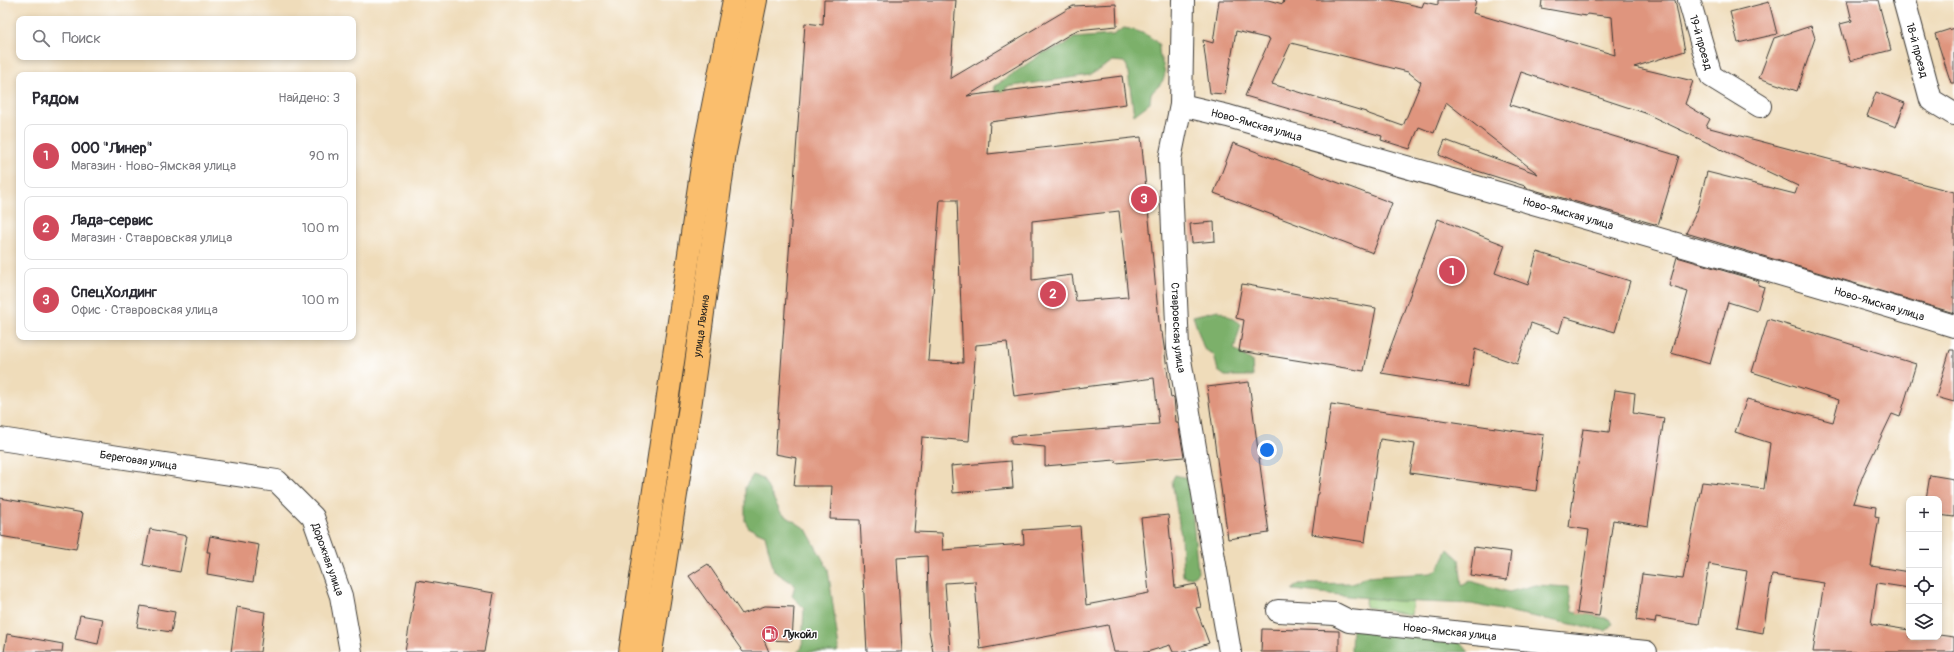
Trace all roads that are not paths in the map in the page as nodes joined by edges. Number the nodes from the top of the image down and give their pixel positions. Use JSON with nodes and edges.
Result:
{"nodes":[{"id":1,"x":734,"y":0,"type":"edge"},
{"id":2,"x":756,"y":0,"type":"edge"},
{"id":3,"x":1183,"y":0,"type":"edge"},
{"id":4,"x":1689,"y":0,"type":"edge"},
{"id":5,"x":1904,"y":0,"type":"edge"},
{"id":6,"x":1181,"y":105,"type":"junction"},
{"id":7,"x":1760,"y":106,"type":"dead end"},
{"id":8,"x":1954,"y":114,"type":"edge"},
{"id":9,"x":1954,"y":326,"type":"edge"},
{"id":10,"x":0,"y":439,"type":"edge"},
{"id":11,"x":278,"y":481,"type":"joint"},
{"id":12,"x":1278,"y":611,"type":"dead end"},
{"id":13,"x":351,"y":652,"type":"edge"},
{"id":14,"x":630,"y":652,"type":"edge"},
{"id":15,"x":651,"y":652,"type":"edge"},
{"id":16,"x":1230,"y":652,"type":"edge"},
{"id":17,"x":1646,"y":652,"type":"edge"}],
"edges":[{"from":1,"to":14,"type":"highway","name":"улица Лакина"},
{"from":2,"to":15,"type":"highway","name":"улица Лакина"},
{"from":3,"to":6,"type":"street","name":"Ставровская улица"},
{"from":4,"to":7,"type":"street","name":"19-й проезд"},
{"from":5,"to":8,"type":"street","name":"18-й проезд"},
{"from":6,"to":9,"type":"street","name":"Ново-Ямская улица"},
{"from":6,"to":16,"type":"street","name":"Ставровская улица"},
{"from":10,"to":11,"type":"street","name":"Береговая улица"},
{"from":11,"to":13,"type":"street","name":"Дорожная улица"},
{"from":12,"to":17,"type":"street","name":"Ново-Ямская улица"}]}
